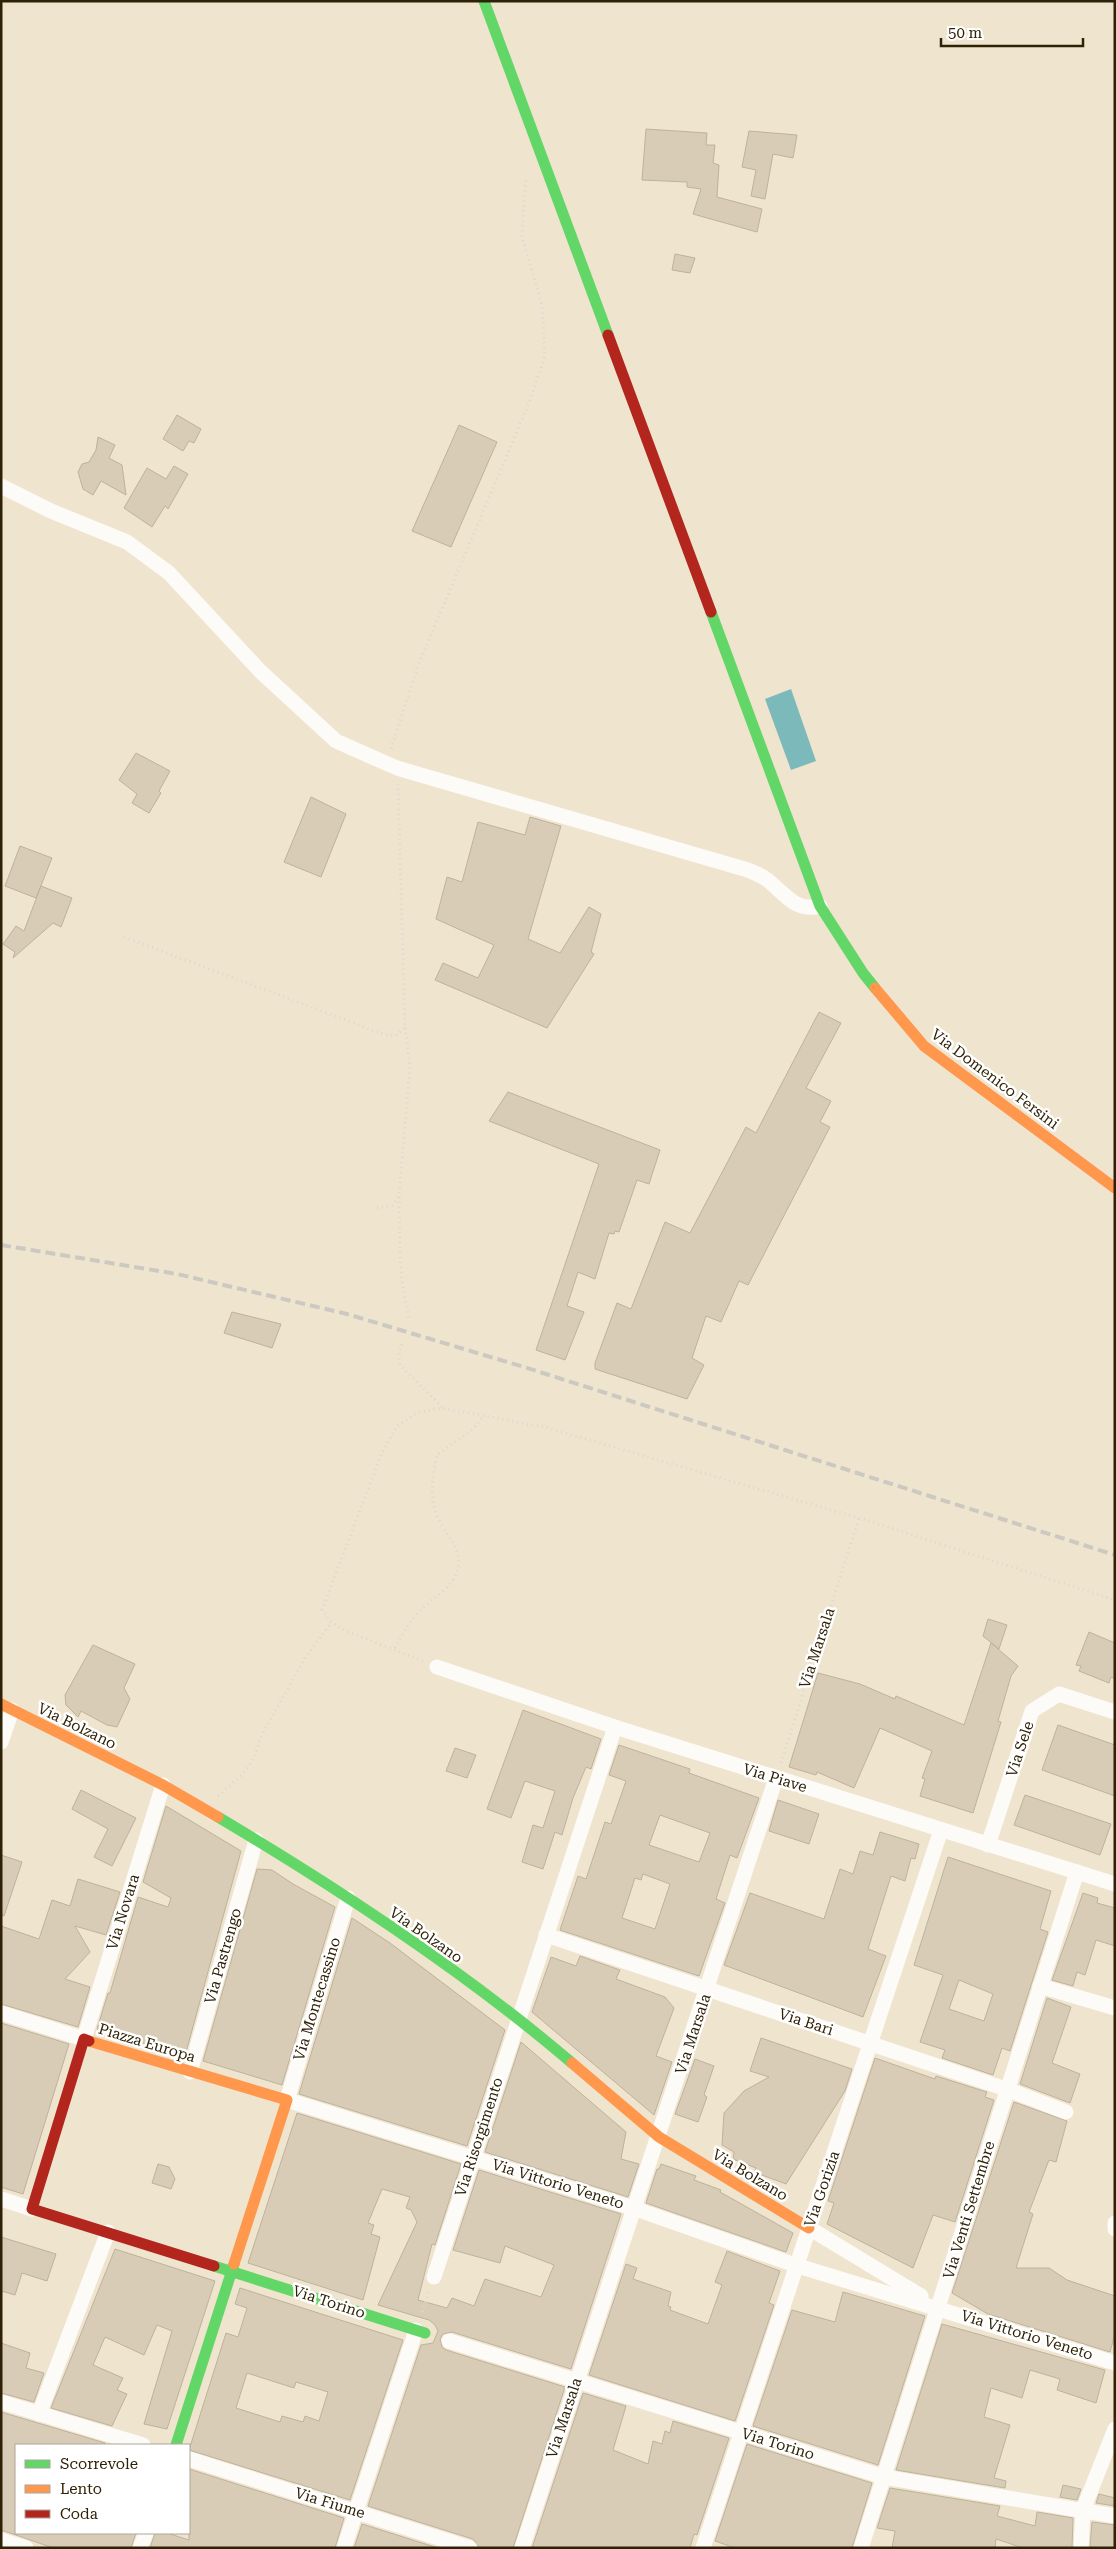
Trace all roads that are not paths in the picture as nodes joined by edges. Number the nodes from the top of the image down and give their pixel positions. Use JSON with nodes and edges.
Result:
{"nodes":[{"id":1,"x":484,"y":1,"type":"edge"},
{"id":2,"x":1,"y":486,"type":"edge"},
{"id":3,"x":820,"y":906,"type":"junction"},
{"id":4,"x":1115,"y":1188,"type":"edge"},
{"id":5,"x":437,"y":1667,"type":"road end"},
{"id":6,"x":6,"y":1707,"type":"edge"},
{"id":7,"x":1115,"y":1712,"type":"edge"},
{"id":8,"x":615,"y":1727,"type":"junction"},
{"id":9,"x":1,"y":1742,"type":"edge"},
{"id":10,"x":776,"y":1778,"type":"junction"},
{"id":11,"x":163,"y":1785,"type":"junction"},
{"id":12,"x":941,"y":1830,"type":"junction"},
{"id":13,"x":256,"y":1840,"type":"junction"},
{"id":14,"x":988,"y":1844,"type":"junction"},
{"id":15,"x":1077,"y":1872,"type":"junction"},
{"id":16,"x":1115,"y":1884,"type":"edge"},
{"id":17,"x":348,"y":1898,"type":"junction"},
{"id":18,"x":546,"y":1935,"type":"junction"},
{"id":19,"x":1040,"y":1986,"type":"junction"},
{"id":20,"x":707,"y":1990,"type":"junction"},
{"id":21,"x":1115,"y":2008,"type":"edge"},
{"id":22,"x":1,"y":2013,"type":"edge"},
{"id":23,"x":518,"y":2017,"type":"junction"},
{"id":24,"x":84,"y":2039,"type":"junction"},
{"id":25,"x":871,"y":2044,"type":"junction"},
{"id":26,"x":190,"y":2072,"type":"junction"},
{"id":27,"x":1006,"y":2089,"type":"junction"},
{"id":28,"x":287,"y":2100,"type":"junction"},
{"id":29,"x":1066,"y":2112,"type":"dead end"},
{"id":30,"x":659,"y":2137,"type":"junction"},
{"id":31,"x":472,"y":2158,"type":"junction"},
{"id":32,"x":1,"y":2199,"type":"edge"},
{"id":33,"x":634,"y":2208,"type":"junction"},
{"id":34,"x":32,"y":2209,"type":"junction"},
{"id":35,"x":1115,"y":2223,"type":"edge"},
{"id":36,"x":809,"y":2228,"type":"junction"},
{"id":37,"x":1115,"y":2229,"type":"edge"},
{"id":38,"x":108,"y":2232,"type":"junction"},
{"id":39,"x":798,"y":2266,"type":"junction"},
{"id":40,"x":233,"y":2270,"type":"junction"},
{"id":41,"x":434,"y":2277,"type":"road end"},
{"id":42,"x":939,"y":2308,"type":"junction"},
{"id":43,"x":421,"y":2332,"type":"joint"},
{"id":44,"x":449,"y":2341,"type":"dead end"},
{"id":45,"x":1115,"y":2363,"type":"edge"},
{"id":46,"x":576,"y":2381,"type":"junction"},
{"id":47,"x":1,"y":2402,"type":"edge"},
{"id":48,"x":39,"y":2414,"type":"junction"},
{"id":49,"x":1115,"y":2429,"type":"edge"},
{"id":50,"x":740,"y":2432,"type":"junction"},
{"id":51,"x":140,"y":2444,"type":"edge"},
{"id":52,"x":176,"y":2444,"type":"edge"},
{"id":53,"x":1112,"y":2448,"type":"edge"},
{"id":54,"x":190,"y":2459,"type":"edge"},
{"id":55,"x":884,"y":2477,"type":"junction"},
{"id":56,"x":1083,"y":2510,"type":"junction"},
{"id":57,"x":356,"y":2511,"type":"junction"},
{"id":58,"x":1115,"y":2516,"type":"edge"},
{"id":59,"x":146,"y":2534,"type":"edge"},
{"id":60,"x":1,"y":2540,"type":"edge"},
{"id":61,"x":26,"y":2548,"type":"edge"},
{"id":62,"x":140,"y":2548,"type":"edge"},
{"id":63,"x":344,"y":2548,"type":"edge"},
{"id":64,"x":470,"y":2548,"type":"edge"},
{"id":65,"x":522,"y":2548,"type":"edge"},
{"id":66,"x":703,"y":2548,"type":"edge"},
{"id":67,"x":861,"y":2548,"type":"edge"},
{"id":68,"x":1081,"y":2548,"type":"edge"}],
"edges":[{"from":1,"to":3,"type":"street","name":"Via Domenico Fersini"},
{"from":2,"to":3,"type":"street"},
{"from":3,"to":4,"type":"street","name":"Via Domenico Fersini"},
{"from":5,"to":8,"type":"street","name":"Via Piave"},
{"from":6,"to":9,"type":"street"},
{"from":6,"to":11,"type":"street","name":"Via Bolzano"},
{"from":7,"to":14,"type":"street","name":"Via Sele"},
{"from":8,"to":10,"type":"street","name":"Via Piave"},
{"from":8,"to":18,"type":"street","name":"Via Risorgimento"},
{"from":10,"to":12,"type":"street","name":"Via Piave"},
{"from":10,"to":20,"type":"street","name":"Via Marsala"},
{"from":11,"to":13,"type":"street","name":"Via Bolzano"},
{"from":11,"to":24,"type":"street","name":"Via Novara"},
{"from":12,"to":14,"type":"street","name":"Via Piave"},
{"from":12,"to":25,"type":"street","name":"Via Gorizia"},
{"from":13,"to":17,"type":"street","name":"Via Bolzano"},
{"from":13,"to":26,"type":"street","name":"Via Pastrengo"},
{"from":14,"to":15,"type":"street","name":"Via Piave"},
{"from":15,"to":16,"type":"street","name":"Via Piave"},
{"from":15,"to":19,"type":"street","name":"Via Venti Settembre"},
{"from":17,"to":23,"type":"street","name":"Via Bolzano"},
{"from":17,"to":28,"type":"street","name":"Via Montecassino"},
{"from":18,"to":20,"type":"street","name":"Via Bari"},
{"from":18,"to":23,"type":"street","name":"Via Risorgimento"},
{"from":19,"to":21,"type":"street"},
{"from":19,"to":27,"type":"street","name":"Via Venti Settembre"},
{"from":20,"to":25,"type":"street","name":"Via Bari"},
{"from":20,"to":30,"type":"street","name":"Via Marsala"},
{"from":22,"to":24,"type":"street"},
{"from":23,"to":30,"type":"street","name":"Via Bolzano"},
{"from":23,"to":31,"type":"street","name":"Via Risorgimento"},
{"from":24,"to":26,"type":"street","name":"Piazza Europa"},
{"from":24,"to":34,"type":"street","name":"Piazza Europa"},
{"from":25,"to":27,"type":"street","name":"Via Bari"},
{"from":25,"to":36,"type":"street","name":"Via Gorizia"},
{"from":26,"to":28,"type":"street","name":"Piazza Europa"},
{"from":27,"to":29,"type":"street","name":"Via Bari"},
{"from":27,"to":42,"type":"street","name":"Via Venti Settembre"},
{"from":28,"to":31,"type":"street","name":"Via Vittorio Veneto"},
{"from":28,"to":40,"type":"street"},
{"from":30,"to":33,"type":"street","name":"Via Marsala"},
{"from":30,"to":36,"type":"street","name":"Via Bolzano"},
{"from":31,"to":33,"type":"street","name":"Via Vittorio Veneto"},
{"from":31,"to":41,"type":"street","name":"Via Risorgimento"},
{"from":32,"to":34,"type":"street"},
{"from":33,"to":39,"type":"street","name":"Via Vittorio Veneto"},
{"from":33,"to":46,"type":"street","name":"Via Marsala"},
{"from":34,"to":38,"type":"street"},
{"from":35,"to":37,"type":"street"},
{"from":36,"to":39,"type":"street","name":"Via Gorizia"},
{"from":36,"to":42,"type":"street"},
{"from":38,"to":40,"type":"street"},
{"from":38,"to":48,"type":"street"},
{"from":39,"to":42,"type":"street","name":"Via Vittorio Veneto"},
{"from":39,"to":50,"type":"street","name":"Via Gorizia"},
{"from":40,"to":43,"type":"street","name":"Via Torino"},
{"from":40,"to":52,"type":"street"},
{"from":42,"to":45,"type":"street","name":"Via Vittorio Veneto"},
{"from":42,"to":55,"type":"street","name":"Via Venti Settembre"},
{"from":43,"to":57,"type":"street"},
{"from":44,"to":46,"type":"street","name":"Via Torino"},
{"from":46,"to":50,"type":"street","name":"Via Torino"},
{"from":46,"to":65,"type":"street","name":"Via Marsala"},
{"from":47,"to":48,"type":"street"},
{"from":48,"to":51,"type":"street"},
{"from":49,"to":53,"type":"street"},
{"from":50,"to":55,"type":"street","name":"Via Torino"},
{"from":50,"to":66,"type":"street","name":"Via Gorizia"},
{"from":53,"to":56,"type":"street"},
{"from":54,"to":57,"type":"street","name":"Via Fiume"},
{"from":55,"to":56,"type":"street","name":"Via Torino"},
{"from":55,"to":67,"type":"street","name":"Via Venti Settembre"},
{"from":56,"to":58,"type":"street","name":"Via Torino"},
{"from":56,"to":68,"type":"street"},
{"from":57,"to":63,"type":"street"},
{"from":57,"to":64,"type":"street","name":"Via Fiume"},
{"from":59,"to":62,"type":"street"},
{"from":60,"to":61,"type":"street"}]}
